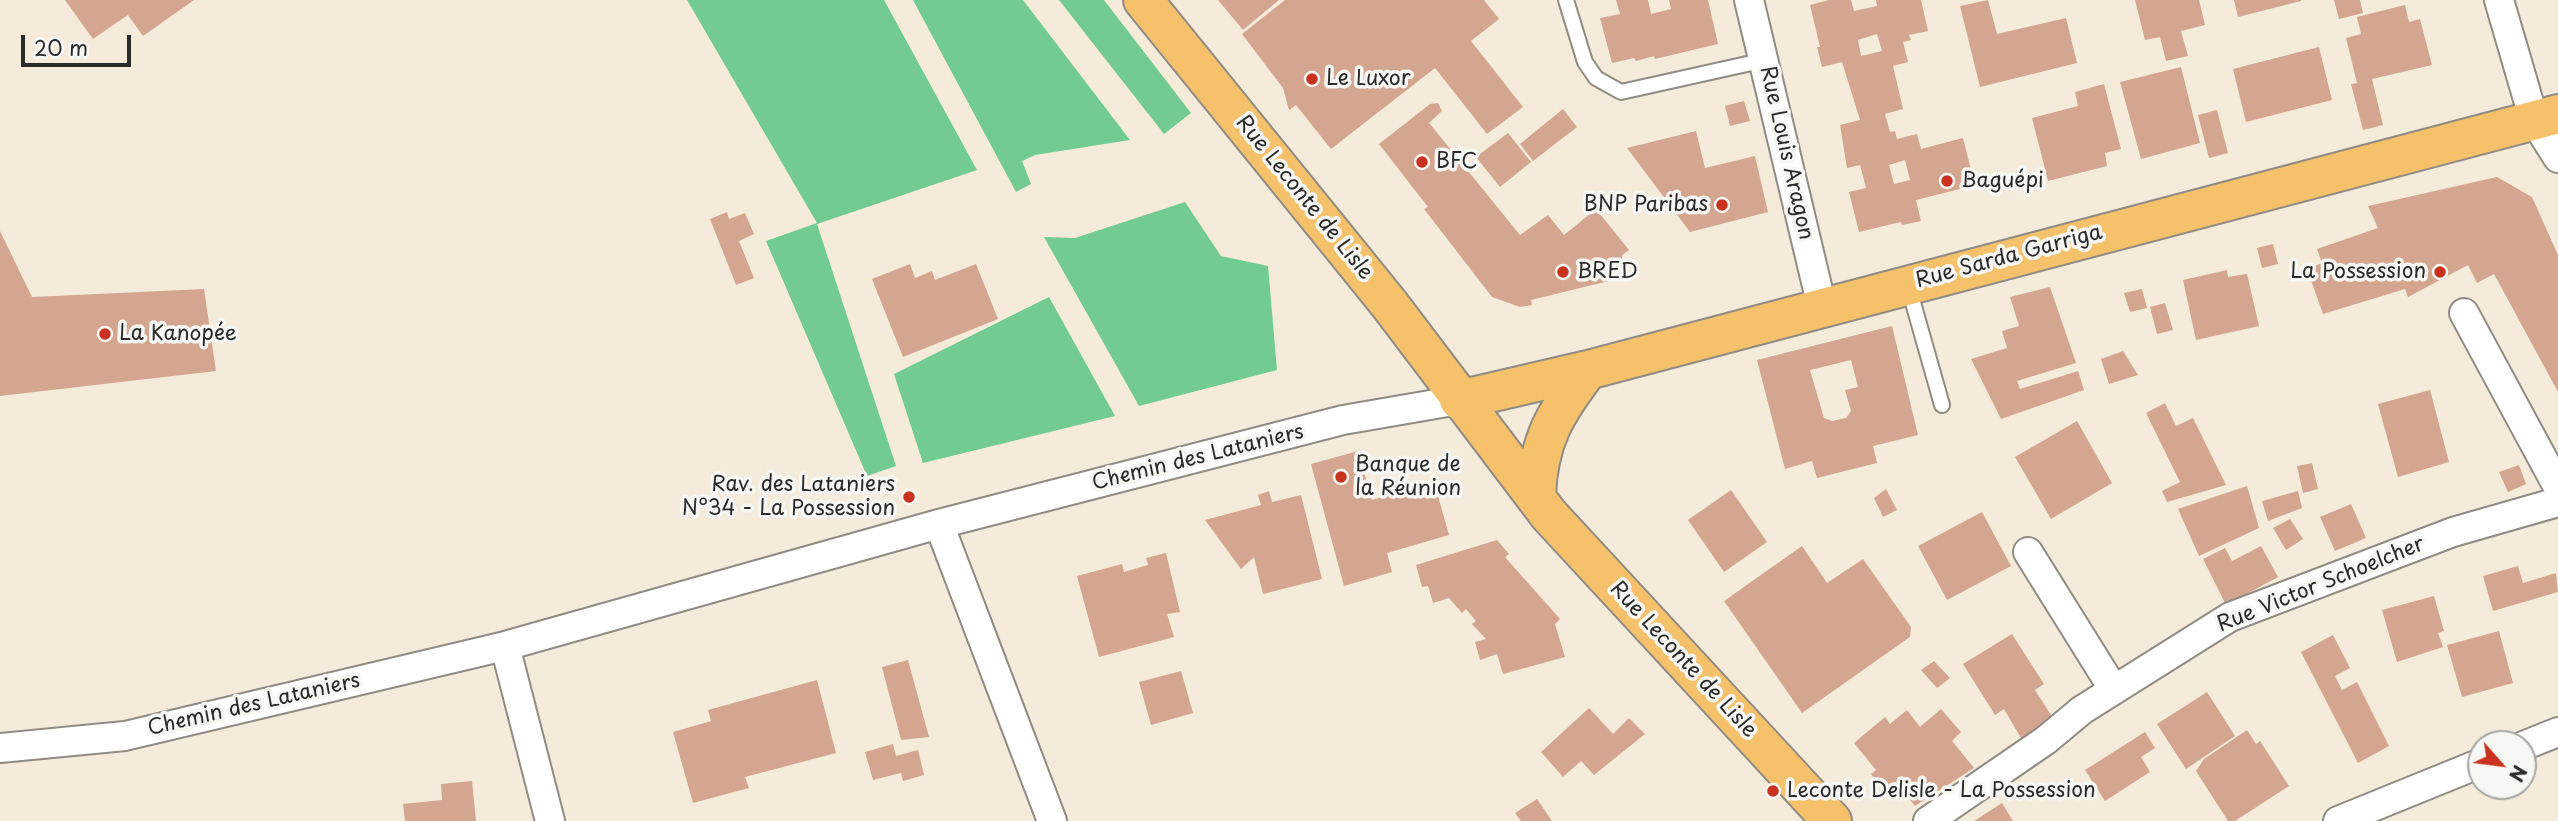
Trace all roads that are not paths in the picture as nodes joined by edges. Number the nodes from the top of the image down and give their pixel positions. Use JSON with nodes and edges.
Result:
{"nodes":[{"id":1,"x":1143,"y":0,"type":"edge"},
{"id":2,"x":1566,"y":0,"type":"edge"},
{"id":3,"x":1749,"y":0,"type":"edge"},
{"id":4,"x":2499,"y":0,"type":"edge"},
{"id":5,"x":1765,"y":60,"type":"junction"},
{"id":6,"x":2546,"y":117,"type":"edge"},
{"id":7,"x":2558,"y":158,"type":"edge"},
{"id":8,"x":1908,"y":284,"type":"junction"},
{"id":9,"x":1822,"y":307,"type":"junction"},
{"id":10,"x":2464,"y":313,"type":"dead end"},
{"id":11,"x":1588,"y":370,"type":"junction"},
{"id":12,"x":1459,"y":400,"type":"junction"},
{"id":13,"x":1942,"y":405,"type":"dead end"},
{"id":14,"x":2558,"y":487,"type":"edge"},
{"id":15,"x":1536,"y":496,"type":"junction"},
{"id":16,"x":2558,"y":502,"type":"edge"},
{"id":17,"x":939,"y":524,"type":"junction"},
{"id":18,"x":2028,"y":552,"type":"dead end"},
{"id":19,"x":505,"y":646,"type":"junction"},
{"id":20,"x":2114,"y":690,"type":"junction"},
{"id":21,"x":2558,"y":732,"type":"edge"},
{"id":22,"x":2537,"y":740,"type":"edge"},
{"id":23,"x":0,"y":748,"type":"edge"},
{"id":24,"x":2467,"y":769,"type":"edge"},
{"id":25,"x":2344,"y":820,"type":"edge"},
{"id":26,"x":550,"y":821,"type":"edge"},
{"id":27,"x":1052,"y":821,"type":"edge"},
{"id":28,"x":1832,"y":821,"type":"edge"},
{"id":29,"x":1928,"y":821,"type":"edge"}],
"edges":[{"from":1,"to":12,"type":"main road","name":"Rue Leconte de Lisle"},
{"from":2,"to":5,"type":"lane"},
{"from":3,"to":5,"type":"street","name":"Rue Louis Aragon"},
{"from":4,"to":6,"type":"street"},
{"from":5,"to":9,"type":"street","name":"Rue Louis Aragon"},
{"from":6,"to":7,"type":"street"},
{"from":6,"to":8,"type":"main road","name":"Rue Sarda Garriga"},
{"from":8,"to":9,"type":"main road","name":"Rue Sarda Garriga"},
{"from":8,"to":13,"type":"lane"},
{"from":9,"to":11,"type":"main road","name":"Rue Sarda Garriga"},
{"from":10,"to":14,"type":"street"},
{"from":11,"to":12,"type":"main road","name":"Rue Sarda Garriga"},
{"from":11,"to":15,"type":"main road"},
{"from":12,"to":15,"type":"main road","name":"Rue Leconte de Lisle"},
{"from":12,"to":17,"type":"street","name":"Chemin des Lataniers"},
{"from":15,"to":28,"type":"main road","name":"Rue Leconte de Lisle"},
{"from":16,"to":20,"type":"street","name":"Rue Victor Schoelcher"},
{"from":17,"to":19,"type":"street","name":"Chemin des Lataniers"},
{"from":17,"to":27,"type":"street"},
{"from":18,"to":20,"type":"street"},
{"from":19,"to":23,"type":"street","name":"Chemin des Lataniers"},
{"from":19,"to":26,"type":"street"},
{"from":20,"to":29,"type":"street","name":"Rue Victor Schoelcher"},
{"from":21,"to":22,"type":"street"},
{"from":24,"to":25,"type":"street"}]}
